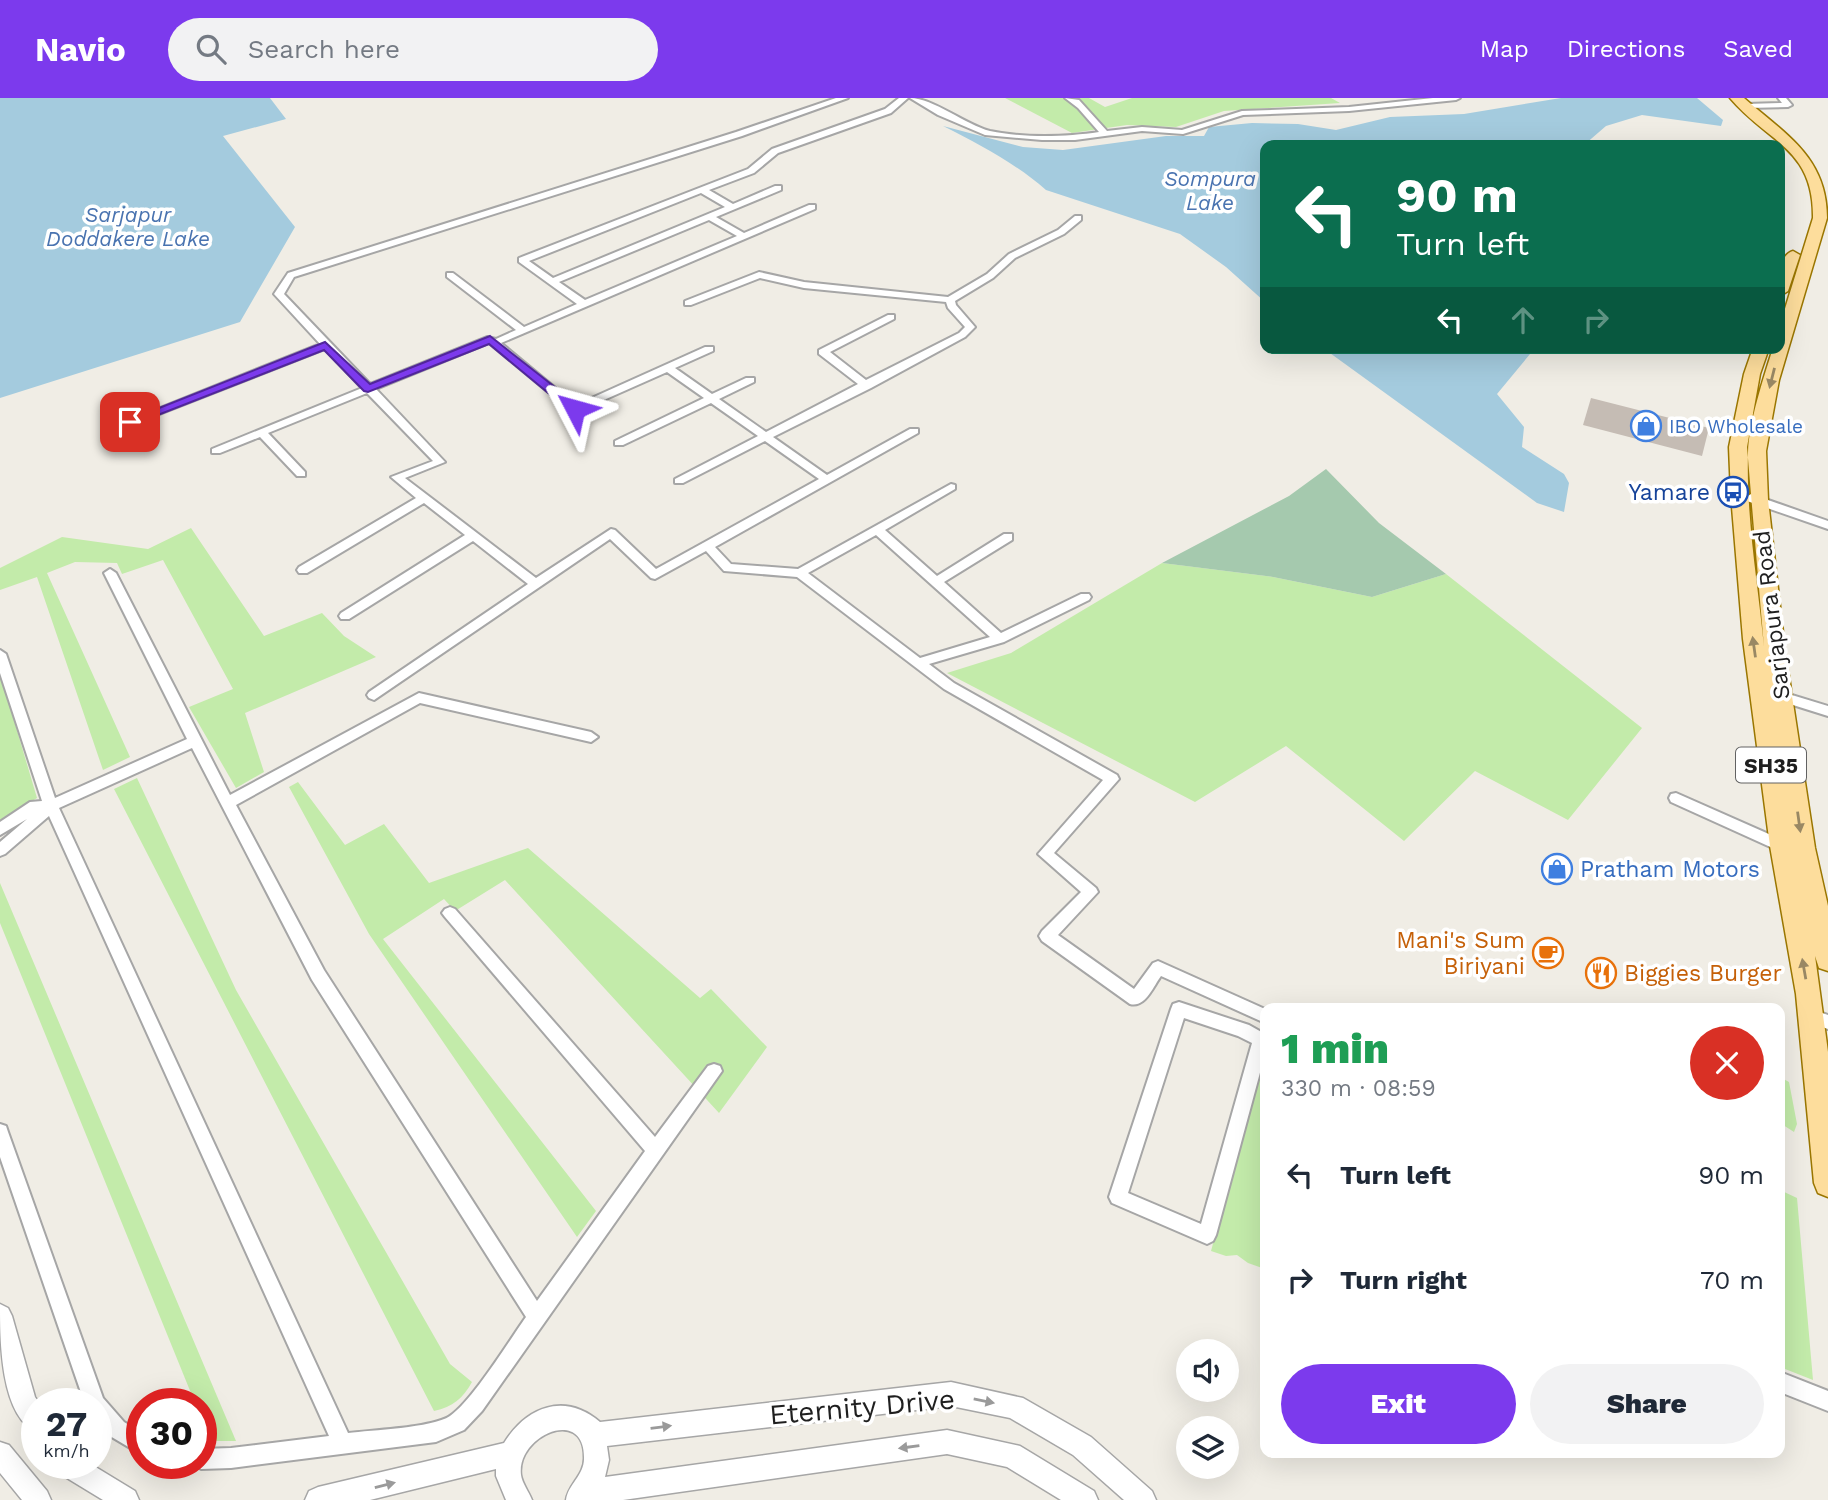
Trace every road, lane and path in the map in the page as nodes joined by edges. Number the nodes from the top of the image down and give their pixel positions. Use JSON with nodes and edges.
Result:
{"nodes":[{"id":1,"x":844,"y":98,"type":"edge"},
{"id":2,"x":904,"y":98,"type":"edge"},
{"id":3,"x":914,"y":98,"type":"edge"},
{"id":4,"x":1069,"y":98,"type":"edge"},
{"id":5,"x":1456,"y":98,"type":"edge"},
{"id":6,"x":1723,"y":98,"type":"edge"},
{"id":7,"x":1782,"y":98,"type":"edge"},
{"id":8,"x":1749,"y":111,"type":"edge"},
{"id":9,"x":1106,"y":134,"type":"junction"},
{"id":10,"x":1777,"y":140,"type":"edge"},
{"id":11,"x":1785,"y":149,"type":"edge"},
{"id":12,"x":778,"y":188,"type":"dead end"},
{"id":13,"x":702,"y":190,"type":"junction"},
{"id":14,"x":732,"y":207,"type":"junction"},
{"id":15,"x":812,"y":207,"type":"dead end"},
{"id":16,"x":710,"y":217,"type":"junction"},
{"id":17,"x":1078,"y":218,"type":"dead end"},
{"id":18,"x":743,"y":236,"type":"junction"},
{"id":19,"x":450,"y":275,"type":"dead end"},
{"id":20,"x":1785,"y":276,"type":"edge"},
{"id":21,"x":552,"y":282,"type":"junction"},
{"id":22,"x":950,"y":300,"type":"junction"},
{"id":23,"x":688,"y":303,"type":"dead end"},
{"id":24,"x":584,"y":304,"type":"junction"},
{"id":25,"x":1786,"y":308,"type":"edge"},
{"id":26,"x":891,"y":317,"type":"dead end"},
{"id":27,"x":523,"y":331,"type":"junction"},
{"id":28,"x":494,"y":343,"type":"junction"},
{"id":29,"x":325,"y":345,"type":"junction"},
{"id":30,"x":709,"y":349,"type":"dead end"},
{"id":31,"x":1759,"y":354,"type":"edge"},
{"id":32,"x":1776,"y":354,"type":"edge"},
{"id":33,"x":668,"y":368,"type":"junction"},
{"id":34,"x":750,"y":380,"type":"dead end"},
{"id":35,"x":867,"y":386,"type":"junction"},
{"id":36,"x":368,"y":389,"type":"junction"},
{"id":37,"x":712,"y":398,"type":"junction"},
{"id":38,"x":130,"y":422,"type":"dead end"},
{"id":39,"x":914,"y":431,"type":"dead end"},
{"id":40,"x":261,"y":432,"type":"junction"},
{"id":41,"x":766,"y":437,"type":"junction"},
{"id":42,"x":619,"y":443,"type":"dead end"},
{"id":43,"x":216,"y":451,"type":"dead end"},
{"id":44,"x":301,"y":474,"type":"dead end"},
{"id":45,"x":827,"y":480,"type":"junction"},
{"id":46,"x":679,"y":481,"type":"dead end"},
{"id":47,"x":951,"y":487,"type":"dead end"},
{"id":48,"x":1749,"y":497,"type":"junction"},
{"id":49,"x":424,"y":498,"type":"junction"},
{"id":50,"x":1828,"y":525,"type":"edge"},
{"id":51,"x":878,"y":530,"type":"junction"},
{"id":52,"x":472,"y":536,"type":"junction"},
{"id":53,"x":1008,"y":537,"type":"dead end"},
{"id":54,"x":708,"y":546,"type":"junction"},
{"id":55,"x":303,"y":570,"type":"dead end"},
{"id":56,"x":110,"y":573,"type":"dead end"},
{"id":57,"x":800,"y":573,"type":"junction"},
{"id":58,"x":936,"y":582,"type":"junction"},
{"id":59,"x":536,"y":584,"type":"junction"},
{"id":60,"x":1086,"y":597,"type":"dead end"},
{"id":61,"x":345,"y":616,"type":"dead end"},
{"id":62,"x":1000,"y":639,"type":"junction"},
{"id":63,"x":0,"y":654,"type":"edge"},
{"id":64,"x":917,"y":663,"type":"junction"},
{"id":65,"x":374,"y":695,"type":"dead end"},
{"id":66,"x":1782,"y":697,"type":"junction"},
{"id":67,"x":1828,"y":711,"type":"edge"},
{"id":68,"x":592,"y":737,"type":"dead end"},
{"id":69,"x":195,"y":741,"type":"junction"},
{"id":70,"x":1676,"y":798,"type":"dead end"},
{"id":71,"x":228,"y":803,"type":"junction"},
{"id":72,"x":51,"y":806,"type":"junction"},
{"id":73,"x":0,"y":829,"type":"edge"},
{"id":74,"x":1782,"y":846,"type":"junction"},
{"id":75,"x":0,"y":850,"type":"edge"},
{"id":76,"x":450,"y":913,"type":"dead end"},
{"id":77,"x":1828,"y":960,"type":"edge"},
{"id":78,"x":1226,"y":999,"type":"junction"},
{"id":79,"x":1260,"y":1014,"type":"edge"},
{"id":80,"x":1819,"y":1019,"type":"edge"},
{"id":81,"x":1218,"y":1022,"type":"junction"},
{"id":82,"x":1260,"y":1039,"type":"edge"},
{"id":83,"x":1260,"y":1044,"type":"edge"},
{"id":84,"x":714,"y":1071,"type":"dead end"},
{"id":85,"x":0,"y":1132,"type":"edge"},
{"id":86,"x":656,"y":1150,"type":"junction"},
{"id":87,"x":1828,"y":1183,"type":"edge"},
{"id":88,"x":0,"y":1316,"type":"edge"},
{"id":89,"x":537,"y":1317,"type":"junction"},
{"id":90,"x":1785,"y":1384,"type":"edge"},
{"id":91,"x":90,"y":1388,"type":"edge"},
{"id":92,"x":21,"y":1389,"type":"edge"},
{"id":93,"x":1828,"y":1401,"type":"edge"},
{"id":94,"x":112,"y":1423,"type":"edge"},
{"id":95,"x":126,"y":1435,"type":"edge"},
{"id":96,"x":593,"y":1435,"type":"junction"},
{"id":97,"x":342,"y":1443,"type":"junction"},
{"id":98,"x":512,"y":1453,"type":"junction"},
{"id":99,"x":0,"y":1454,"type":"edge"},
{"id":100,"x":217,"y":1458,"type":"edge"},
{"id":101,"x":92,"y":1479,"type":"edge"},
{"id":102,"x":579,"y":1497,"type":"edge"},
{"id":103,"x":515,"y":1499,"type":"edge"},
{"id":104,"x":38,"y":1500,"type":"edge"},
{"id":105,"x":126,"y":1500,"type":"edge"},
{"id":106,"x":318,"y":1500,"type":"edge"},
{"id":107,"x":1085,"y":1500,"type":"edge"},
{"id":108,"x":1143,"y":1500,"type":"edge"}],
"edges":[{"from":1,"to":29,"type":"street"},
{"from":2,"to":13,"type":"street"},
{"from":3,"to":9,"type":"street"},
{"from":4,"to":9,"type":"street"},
{"from":5,"to":9,"type":"street"},
{"from":6,"to":8,"type":"main road","name":"Sarjapura Road"},
{"from":7,"to":8,"type":"street"},
{"from":8,"to":10,"type":"main road","name":"Sarjapura Road"},
{"from":8,"to":25,"type":"main road","name":"Sarjapura Road"},
{"from":11,"to":20,"type":"main road","name":"Sarjapura Road"},
{"from":12,"to":14,"type":"street"},
{"from":13,"to":14,"type":"street"},
{"from":13,"to":21,"type":"street"},
{"from":14,"to":16,"type":"street"},
{"from":15,"to":18,"type":"street"},
{"from":16,"to":18,"type":"street"},
{"from":16,"to":21,"type":"street"},
{"from":17,"to":22,"type":"street"},
{"from":18,"to":24,"type":"street"},
{"from":19,"to":27,"type":"street"},
{"from":21,"to":24,"type":"street"},
{"from":22,"to":23,"type":"street"},
{"from":22,"to":35,"type":"street"},
{"from":24,"to":27,"type":"street"},
{"from":26,"to":35,"type":"street"},
{"from":27,"to":28,"type":"street"},
{"from":28,"to":33,"type":"street"},
{"from":28,"to":36,"type":"street"},
{"from":29,"to":36,"type":"street"},
{"from":29,"to":38,"type":"street"},
{"from":30,"to":33,"type":"street"},
{"from":31,"to":48,"type":"main road","name":"Sarjapura Road","number":"SH35"},
{"from":32,"to":48,"type":"main road","name":"Sarjapura Road","one_way":true},
{"from":33,"to":37,"type":"street"},
{"from":34,"to":37,"type":"street"},
{"from":35,"to":41,"type":"street"},
{"from":36,"to":40,"type":"street"},
{"from":36,"to":49,"type":"street"},
{"from":37,"to":41,"type":"street"},
{"from":37,"to":42,"type":"street"},
{"from":39,"to":45,"type":"street"},
{"from":40,"to":43,"type":"street"},
{"from":40,"to":44,"type":"street"},
{"from":41,"to":45,"type":"street"},
{"from":41,"to":46,"type":"street"},
{"from":45,"to":54,"type":"street"},
{"from":47,"to":51,"type":"street"},
{"from":48,"to":50,"type":"street"},
{"from":48,"to":66,"type":"main road","name":"Sarjapura Road"},
{"from":74,"to":48,"type":"main road","name":"Sarjapura Road","number":"SH35","one_way":true},
{"from":49,"to":52,"type":"street"},
{"from":49,"to":55,"type":"street"},
{"from":51,"to":57,"type":"street"},
{"from":51,"to":58,"type":"street"},
{"from":52,"to":59,"type":"street"},
{"from":52,"to":61,"type":"street"},
{"from":53,"to":58,"type":"street"},
{"from":54,"to":57,"type":"street"},
{"from":54,"to":59,"type":"street"},
{"from":56,"to":69,"type":"street"},
{"from":57,"to":64,"type":"street"},
{"from":58,"to":62,"type":"street"},
{"from":59,"to":65,"type":"street"},
{"from":60,"to":62,"type":"street"},
{"from":62,"to":64,"type":"street"},
{"from":63,"to":72,"type":"street"},
{"from":64,"to":78,"type":"street"},
{"from":66,"to":67,"type":"street"},
{"from":66,"to":77,"type":"main road","name":"Sarjapura Road","one_way":true},
{"from":68,"to":71,"type":"street"},
{"from":69,"to":71,"type":"street"},
{"from":69,"to":72,"type":"street"},
{"from":70,"to":74,"type":"street"},
{"from":71,"to":89,"type":"street"},
{"from":72,"to":73,"type":"street"},
{"from":72,"to":75,"type":"street"},
{"from":72,"to":97,"type":"street"},
{"from":80,"to":74,"type":"main road","name":"Sarjapura Road","number":"SH35","one_way":true},
{"from":76,"to":86,"type":"street"},
{"from":78,"to":79,"type":"street"},
{"from":78,"to":81,"type":"street"},
{"from":80,"to":87,"type":"main road","name":"Sarjapura Road","number":"SH35"},
{"from":81,"to":82,"type":"street"},
{"from":81,"to":83,"type":"street"},
{"from":84,"to":86,"type":"street"},
{"from":85,"to":91,"type":"street"},
{"from":86,"to":89,"type":"street"},
{"from":88,"to":92,"type":"street"},
{"from":89,"to":97,"type":"street"},
{"from":90,"to":93,"type":"street"},
{"from":94,"to":95,"type":"street"},
{"from":96,"to":98,"type":"street"},
{"from":96,"to":102,"type":"street","name":"Eternity Drive"},
{"from":96,"to":108,"type":"street","name":"Eternity Drive","one_way":true},
{"from":97,"to":100,"type":"street"},
{"from":98,"to":103,"type":"street"},
{"from":106,"to":98,"type":"street","one_way":true},
{"from":99,"to":104,"type":"street"},
{"from":101,"to":105,"type":"street"},
{"from":107,"to":102,"type":"street","name":"Eternity Drive","one_way":true}]}
